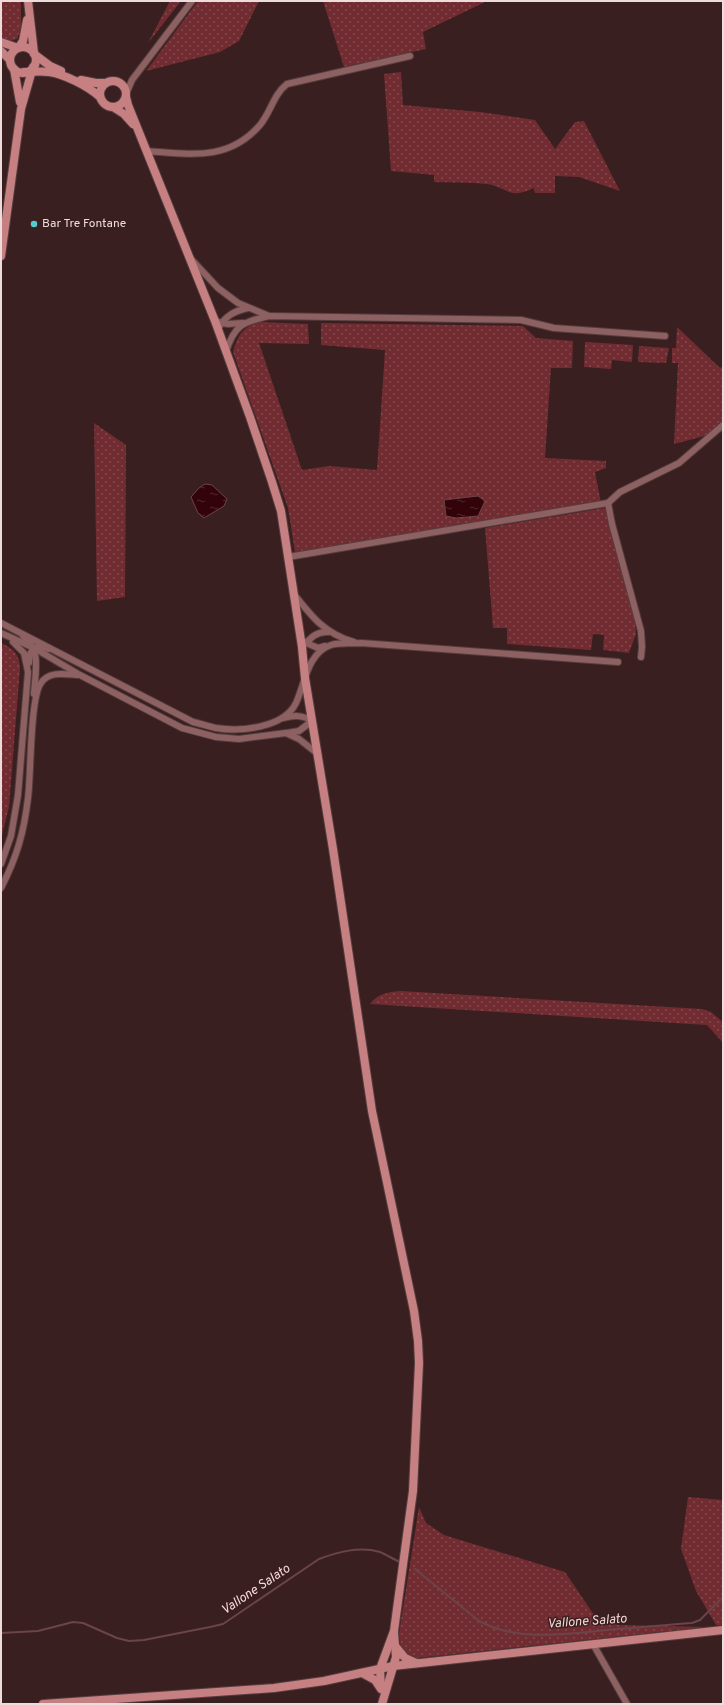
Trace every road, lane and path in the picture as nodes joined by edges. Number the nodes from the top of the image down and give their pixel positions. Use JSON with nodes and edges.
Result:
{"nodes":[{"id":1,"x":28,"y":1,"type":"edge"},
{"id":2,"x":192,"y":1,"type":"edge"},
{"id":3,"x":29,"y":11,"type":"junction"},
{"id":4,"x":1,"y":42,"type":"edge"},
{"id":5,"x":18,"y":48,"type":"junction"},
{"id":6,"x":1,"y":51,"type":"edge"},
{"id":7,"x":34,"y":53,"type":"junction"},
{"id":8,"x":410,"y":56,"type":"dead end"},
{"id":9,"x":10,"y":60,"type":"junction"},
{"id":10,"x":14,"y":69,"type":"junction"},
{"id":11,"x":30,"y":70,"type":"junction"},
{"id":12,"x":105,"y":83,"type":"junction"},
{"id":13,"x":126,"y":95,"type":"junction"},
{"id":14,"x":100,"y":96,"type":"junction"},
{"id":15,"x":113,"y":108,"type":"junction"},
{"id":16,"x":21,"y":109,"type":"junction"},
{"id":17,"x":137,"y":129,"type":"junction"},
{"id":18,"x":146,"y":151,"type":"junction"},
{"id":19,"x":1,"y":256,"type":"edge"},
{"id":20,"x":188,"y":256,"type":"junction"},
{"id":21,"x":248,"y":308,"type":"junction"},
{"id":22,"x":269,"y":316,"type":"junction"},
{"id":23,"x":243,"y":323,"type":"junction"},
{"id":24,"x":218,"y":324,"type":"junction"},
{"id":25,"x":665,"y":336,"type":"dead end"},
{"id":26,"x":226,"y":352,"type":"junction"},
{"id":27,"x":723,"y":425,"type":"edge"},
{"id":28,"x":608,"y":503,"type":"junction"},
{"id":29,"x":288,"y":557,"type":"junction"},
{"id":30,"x":294,"y":594,"type":"junction"},
{"id":31,"x":1,"y":623,"type":"edge"},
{"id":32,"x":16,"y":631,"type":"junction"},
{"id":33,"x":328,"y":632,"type":"junction"},
{"id":34,"x":1,"y":634,"type":"edge"},
{"id":35,"x":8,"y":637,"type":"junction"},
{"id":36,"x":303,"y":643,"type":"junction"},
{"id":37,"x":361,"y":643,"type":"junction"},
{"id":38,"x":330,"y":645,"type":"junction"},
{"id":39,"x":34,"y":648,"type":"junction"},
{"id":40,"x":60,"y":654,"type":"junction"},
{"id":41,"x":641,"y":657,"type":"dead end"},
{"id":42,"x":618,"y":662,"type":"dead end"},
{"id":43,"x":28,"y":672,"type":"junction"},
{"id":44,"x":80,"y":675,"type":"junction"},
{"id":45,"x":305,"y":678,"type":"junction"},
{"id":46,"x":34,"y":712,"type":"junction"},
{"id":47,"x":283,"y":718,"type":"junction"},
{"id":48,"x":312,"y":721,"type":"junction"},
{"id":49,"x":286,"y":733,"type":"junction"},
{"id":50,"x":318,"y":754,"type":"junction"},
{"id":51,"x":1,"y":864,"type":"edge"},
{"id":52,"x":1,"y":888,"type":"edge"},
{"id":53,"x":723,"y":1630,"type":"edge"},
{"id":54,"x":394,"y":1631,"type":"junction"},
{"id":55,"x":593,"y":1644,"type":"junction"},
{"id":56,"x":396,"y":1648,"type":"junction"},
{"id":57,"x":383,"y":1660,"type":"junction"},
{"id":58,"x":418,"y":1664,"type":"junction"},
{"id":59,"x":408,"y":1665,"type":"junction"},
{"id":60,"x":394,"y":1666,"type":"junction"},
{"id":61,"x":380,"y":1669,"type":"junction"},
{"id":62,"x":365,"y":1672,"type":"junction"},
{"id":63,"x":390,"y":1679,"type":"junction"},
{"id":64,"x":381,"y":1688,"type":"junction"},
{"id":65,"x":43,"y":1704,"type":"edge"},
{"id":66,"x":382,"y":1704,"type":"edge"},
{"id":67,"x":627,"y":1704,"type":"edge"}],
"edges":[{"from":1,"to":3,"type":"street"},
{"from":2,"to":13,"type":"street"},
{"from":3,"to":5,"type":"street"},
{"from":3,"to":7,"type":"street"},
{"from":4,"to":5,"type":"street"},
{"from":5,"to":7,"type":"street"},
{"from":5,"to":9,"type":"street"},
{"from":6,"to":9,"type":"street"},
{"from":7,"to":11,"type":"street"},
{"from":7,"to":12,"type":"street"},
{"from":8,"to":18,"type":"street"},
{"from":9,"to":10,"type":"street"},
{"from":10,"to":11,"type":"street"},
{"from":10,"to":16,"type":"street"},
{"from":11,"to":14,"type":"street"},
{"from":11,"to":16,"type":"street"},
{"from":12,"to":13,"type":"street"},
{"from":12,"to":14,"type":"street"},
{"from":13,"to":15,"type":"street"},
{"from":13,"to":17,"type":"street"},
{"from":14,"to":15,"type":"street"},
{"from":15,"to":17,"type":"street"},
{"from":16,"to":19,"type":"street"},
{"from":17,"to":18,"type":"street"},
{"from":18,"to":20,"type":"street"},
{"from":20,"to":21,"type":"street"},
{"from":20,"to":24,"type":"street"},
{"from":21,"to":22,"type":"street"},
{"from":21,"to":24,"type":"street"},
{"from":22,"to":23,"type":"street"},
{"from":22,"to":25,"type":"street"},
{"from":23,"to":24,"type":"street"},
{"from":23,"to":26,"type":"street"},
{"from":24,"to":26,"type":"street"},
{"from":26,"to":29,"type":"street"},
{"from":27,"to":28,"type":"street"},
{"from":28,"to":29,"type":"street"},
{"from":28,"to":41,"type":"street"},
{"from":29,"to":30,"type":"street"},
{"from":30,"to":33,"type":"street"},
{"from":30,"to":36,"type":"street"},
{"from":31,"to":32,"type":"street"},
{"from":32,"to":39,"type":"street"},
{"from":32,"to":40,"type":"street"},
{"from":33,"to":36,"type":"street"},
{"from":33,"to":37,"type":"street"},
{"from":34,"to":35,"type":"street"},
{"from":35,"to":39,"type":"street"},
{"from":35,"to":43,"type":"street"},
{"from":36,"to":38,"type":"street"},
{"from":36,"to":45,"type":"street"},
{"from":37,"to":38,"type":"street"},
{"from":37,"to":42,"type":"street"},
{"from":38,"to":45,"type":"street"},
{"from":39,"to":40,"type":"street"},
{"from":39,"to":43,"type":"street"},
{"from":39,"to":44,"type":"street"},
{"from":39,"to":46,"type":"street"},
{"from":40,"to":47,"type":"street"},
{"from":43,"to":51,"type":"street"},
{"from":44,"to":46,"type":"street"},
{"from":44,"to":49,"type":"street"},
{"from":45,"to":47,"type":"street"},
{"from":45,"to":48,"type":"street"},
{"from":46,"to":52,"type":"street"},
{"from":47,"to":48,"type":"street"},
{"from":48,"to":49,"type":"street"},
{"from":48,"to":50,"type":"street"},
{"from":49,"to":50,"type":"street"},
{"from":50,"to":54,"type":"street"},
{"from":53,"to":55,"type":"street"},
{"from":54,"to":56,"type":"street"},
{"from":54,"to":57,"type":"street"},
{"from":55,"to":58,"type":"street"},
{"from":55,"to":67,"type":"street"},
{"from":56,"to":58,"type":"street"},
{"from":56,"to":60,"type":"street"},
{"from":57,"to":61,"type":"street"},
{"from":57,"to":62,"type":"street"},
{"from":58,"to":59,"type":"street"},
{"from":59,"to":60,"type":"street"},
{"from":59,"to":63,"type":"street"},
{"from":60,"to":61,"type":"street"},
{"from":60,"to":63,"type":"street"},
{"from":61,"to":62,"type":"street"},
{"from":61,"to":64,"type":"street"},
{"from":62,"to":64,"type":"street"},
{"from":62,"to":65,"type":"street"},
{"from":63,"to":66,"type":"street"},
{"from":64,"to":66,"type":"street"}]}
